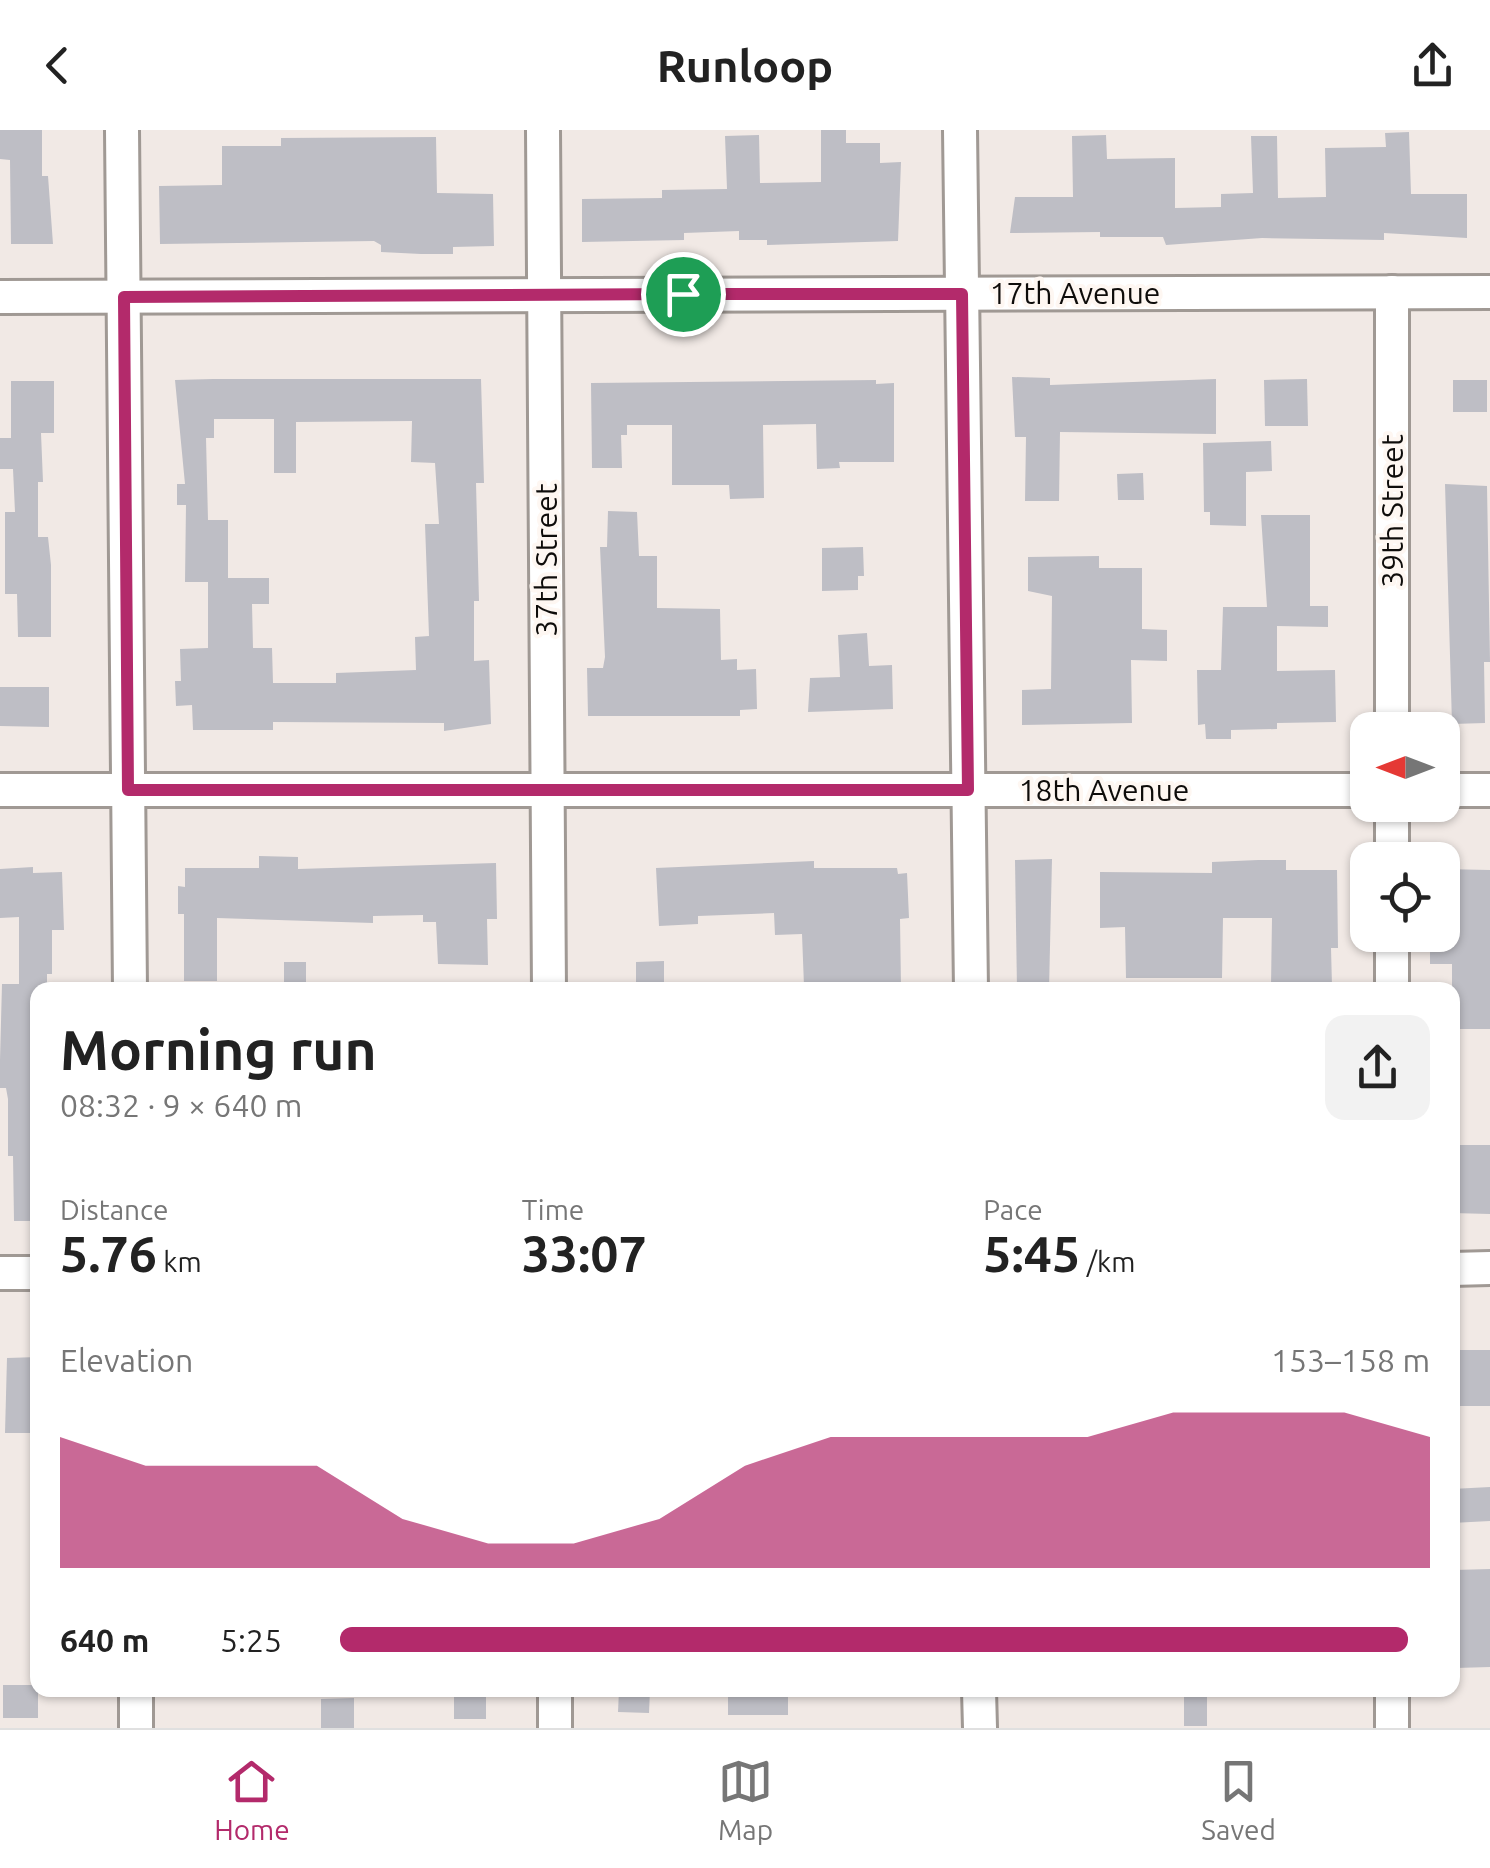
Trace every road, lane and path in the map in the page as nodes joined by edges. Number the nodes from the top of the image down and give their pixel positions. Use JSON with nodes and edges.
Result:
{"nodes":[{"id":1,"x":122,"y":130,"type":"edge"},
{"id":2,"x":543,"y":130,"type":"edge"},
{"id":3,"x":960,"y":130,"type":"edge"},
{"id":4,"x":1392,"y":292,"type":"junction"},
{"id":5,"x":1490,"y":292,"type":"edge"},
{"id":6,"x":962,"y":294,"type":"junction"},
{"id":7,"x":544,"y":295,"type":"junction"},
{"id":8,"x":0,"y":297,"type":"edge"},
{"id":9,"x":124,"y":297,"type":"junction"},
{"id":10,"x":1392,"y":712,"type":"edge"},
{"id":11,"x":0,"y":790,"type":"edge"},
{"id":12,"x":128,"y":790,"type":"junction"},
{"id":13,"x":548,"y":790,"type":"junction"},
{"id":14,"x":968,"y":790,"type":"junction"},
{"id":15,"x":1350,"y":790,"type":"edge"},
{"id":16,"x":1460,"y":790,"type":"edge"},
{"id":17,"x":1490,"y":790,"type":"edge"},
{"id":18,"x":1392,"y":952,"type":"edge"},
{"id":19,"x":130,"y":982,"type":"edge"},
{"id":20,"x":549,"y":982,"type":"edge"},
{"id":21,"x":971,"y":982,"type":"edge"},
{"id":22,"x":1392,"y":982,"type":"edge"},
{"id":23,"x":1490,"y":1268,"type":"edge"},
{"id":24,"x":1460,"y":1269,"type":"edge"},
{"id":25,"x":0,"y":1273,"type":"edge"},
{"id":26,"x":30,"y":1273,"type":"edge"},
{"id":27,"x":136,"y":1697,"type":"edge"},
{"id":28,"x":554,"y":1697,"type":"edge"},
{"id":29,"x":980,"y":1697,"type":"edge"},
{"id":30,"x":1392,"y":1697,"type":"edge"},
{"id":31,"x":136,"y":1728,"type":"edge"},
{"id":32,"x":555,"y":1728,"type":"edge"},
{"id":33,"x":980,"y":1728,"type":"edge"},
{"id":34,"x":1392,"y":1728,"type":"edge"}],
"edges":[{"from":1,"to":9,"type":"street"},
{"from":2,"to":7,"type":"street","name":"37th Street"},
{"from":3,"to":6,"type":"street"},
{"from":4,"to":5,"type":"street","name":"17th Avenue"},
{"from":4,"to":6,"type":"street","name":"17th Avenue"},
{"from":4,"to":10,"type":"street","name":"39th Street"},
{"from":6,"to":7,"type":"street","name":"17th Avenue"},
{"from":6,"to":14,"type":"street"},
{"from":7,"to":9,"type":"street","name":"17th Avenue"},
{"from":7,"to":13,"type":"street","name":"37th Street"},
{"from":8,"to":9,"type":"street","name":"17th Avenue"},
{"from":9,"to":12,"type":"street"},
{"from":11,"to":12,"type":"street","name":"18th Avenue"},
{"from":12,"to":13,"type":"street","name":"18th Avenue"},
{"from":12,"to":19,"type":"street"},
{"from":13,"to":14,"type":"street","name":"18th Avenue"},
{"from":13,"to":20,"type":"street","name":"37th Street"},
{"from":14,"to":15,"type":"street","name":"18th Avenue"},
{"from":14,"to":21,"type":"street"},
{"from":16,"to":17,"type":"street"},
{"from":18,"to":22,"type":"street"},
{"from":23,"to":24,"type":"street"},
{"from":25,"to":26,"type":"street"},
{"from":27,"to":31,"type":"street"},
{"from":28,"to":32,"type":"street"},
{"from":29,"to":33,"type":"street"},
{"from":30,"to":34,"type":"street"}]}
